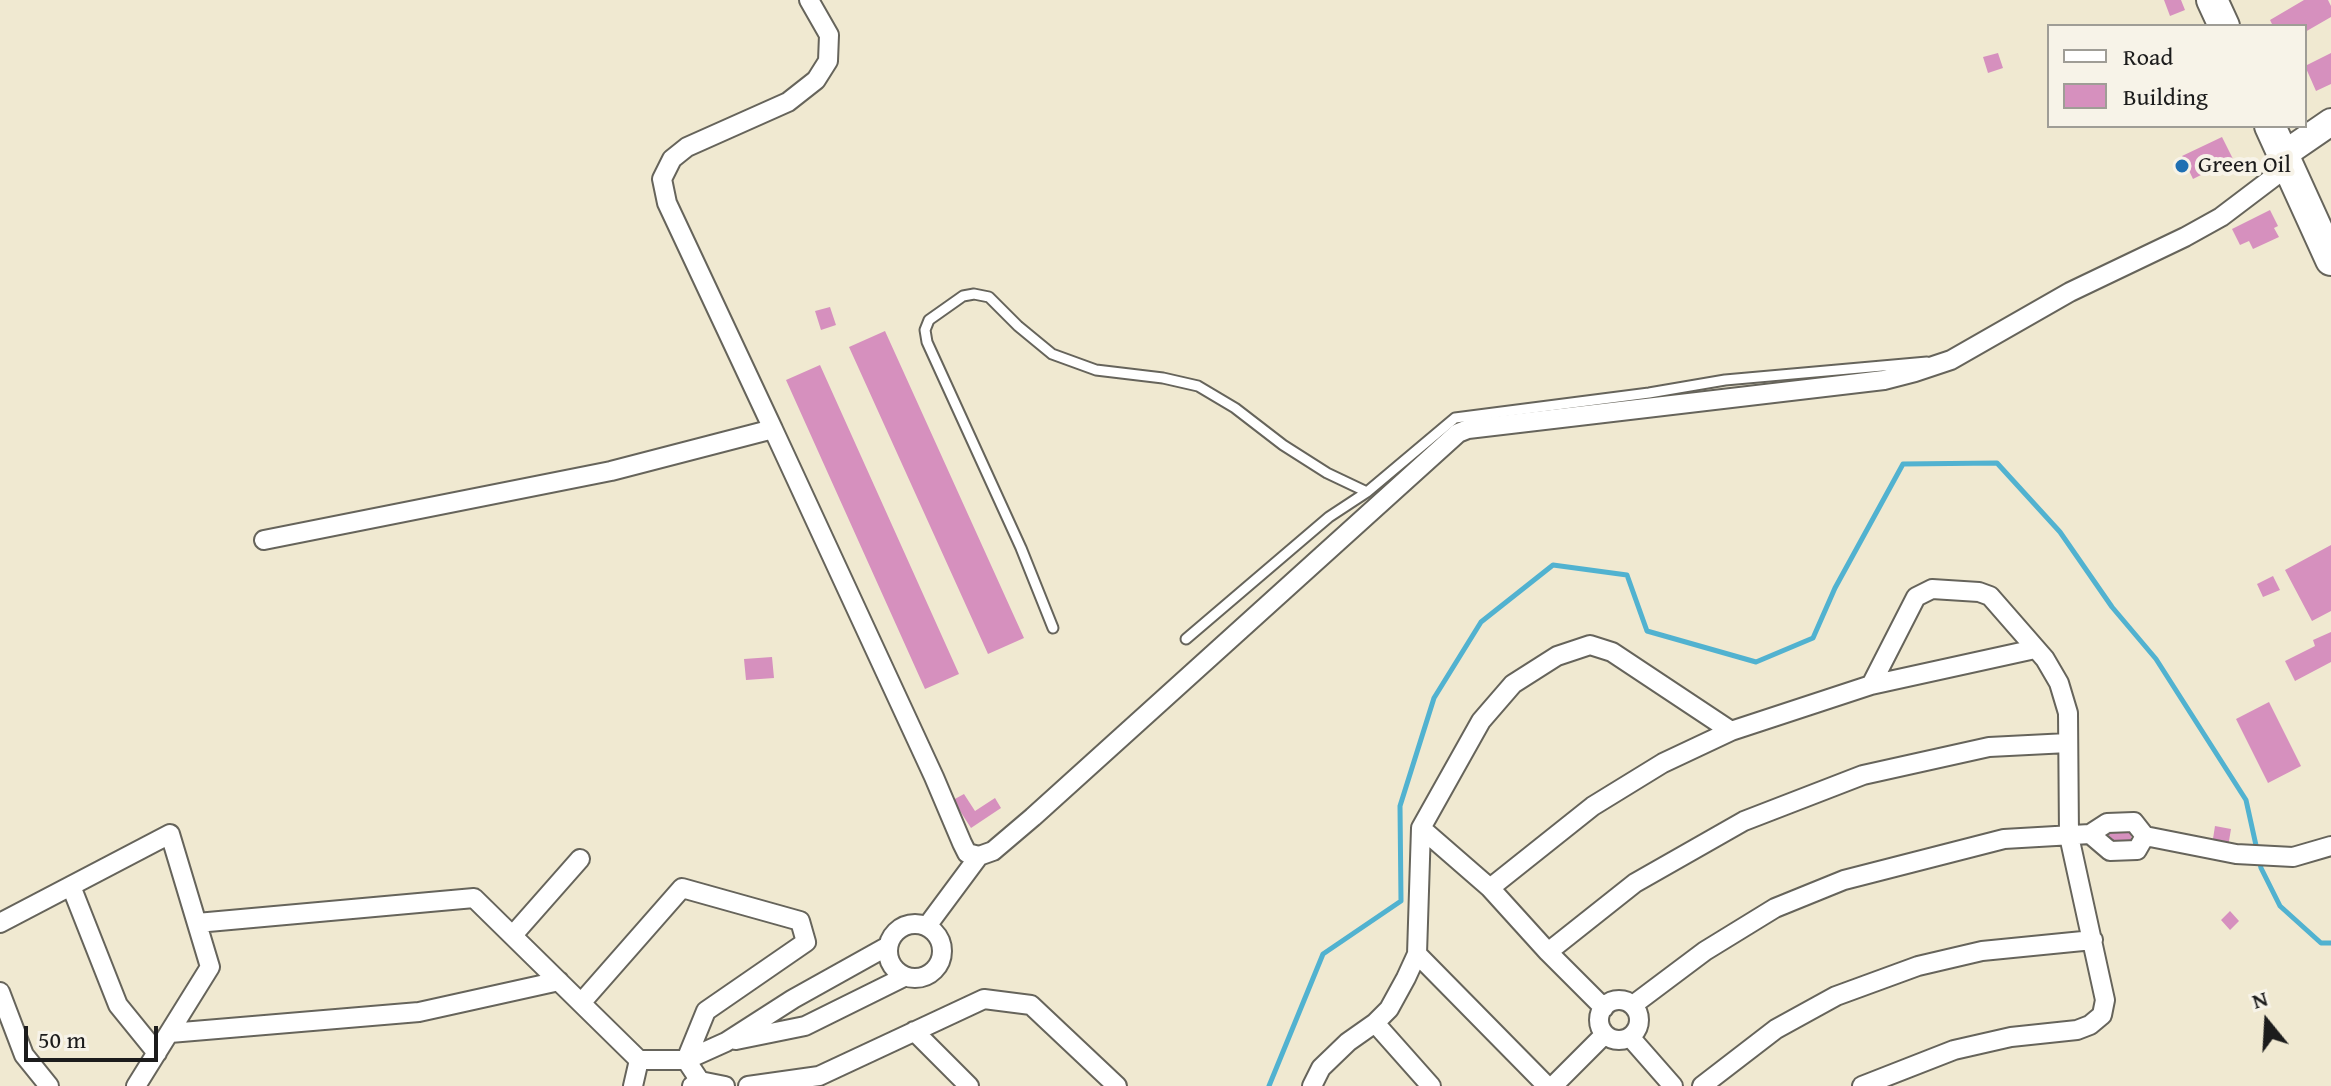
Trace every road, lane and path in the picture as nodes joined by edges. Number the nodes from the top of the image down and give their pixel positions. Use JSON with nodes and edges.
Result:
{"nodes":[{"id":1,"x":809,"y":0,"type":"edge"},
{"id":2,"x":2212,"y":0,"type":"edge"},
{"id":3,"x":2223,"y":24,"type":"edge"},
{"id":4,"x":2331,"y":122,"type":"edge"},
{"id":5,"x":2271,"y":128,"type":"edge"},
{"id":6,"x":2285,"y":161,"type":"junction"},
{"id":7,"x":2331,"y":260,"type":"edge"},
{"id":8,"x":1951,"y":360,"type":"junction"},
{"id":9,"x":773,"y":429,"type":"junction"},
{"id":10,"x":1367,"y":492,"type":"junction"},
{"id":11,"x":264,"y":540,"type":"dead end"},
{"id":12,"x":1053,"y":628,"type":"dead end"},
{"id":13,"x":1186,"y":639,"type":"dead end"},
{"id":14,"x":2035,"y":649,"type":"junction"},
{"id":15,"x":1871,"y":685,"type":"junction"},
{"id":16,"x":1731,"y":731,"type":"junction"},
{"id":17,"x":2068,"y":743,"type":"junction"},
{"id":18,"x":1421,"y":828,"type":"junction"},
{"id":19,"x":2090,"y":834,"type":"junction"},
{"id":20,"x":2069,"y":836,"type":"junction"},
{"id":21,"x":2145,"y":836,"type":"junction"},
{"id":22,"x":2331,"y":846,"type":"edge"},
{"id":23,"x":979,"y":856,"type":"junction"},
{"id":24,"x":580,"y":859,"type":"dead end"},
{"id":25,"x":71,"y":886,"type":"junction"},
{"id":26,"x":1490,"y":888,"type":"junction"},
{"id":27,"x":0,"y":923,"type":"edge"},
{"id":28,"x":197,"y":923,"type":"junction"},
{"id":29,"x":927,"y":926,"type":"junction"},
{"id":30,"x":513,"y":935,"type":"junction"},
{"id":31,"x":2093,"y":940,"type":"junction"},
{"id":32,"x":888,"y":946,"type":"junction"},
{"id":33,"x":1548,"y":952,"type":"junction"},
{"id":34,"x":1417,"y":954,"type":"junction"},
{"id":35,"x":904,"y":977,"type":"junction"},
{"id":36,"x":559,"y":981,"type":"junction"},
{"id":37,"x":0,"y":992,"type":"edge"},
{"id":38,"x":581,"y":1003,"type":"junction"},
{"id":39,"x":1633,"y":1005,"type":"junction"},
{"id":40,"x":1604,"y":1008,"type":"junction"},
{"id":41,"x":1375,"y":1023,"type":"junction"},
{"id":42,"x":914,"y":1031,"type":"junction"},
{"id":43,"x":170,"y":1033,"type":"junction"},
{"id":44,"x":1605,"y":1034,"type":"junction"},
{"id":45,"x":1630,"y":1037,"type":"junction"},
{"id":46,"x":726,"y":1042,"type":"junction"},
{"id":47,"x":157,"y":1053,"type":"junction"},
{"id":48,"x":639,"y":1060,"type":"junction"},
{"id":49,"x":686,"y":1060,"type":"junction"},
{"id":50,"x":824,"y":1081,"type":"edge"},
{"id":51,"x":696,"y":1083,"type":"edge"},
{"id":52,"x":49,"y":1086,"type":"edge"},
{"id":53,"x":136,"y":1086,"type":"edge"},
{"id":54,"x":633,"y":1086,"type":"edge"},
{"id":55,"x":725,"y":1086,"type":"edge"},
{"id":56,"x":748,"y":1086,"type":"edge"},
{"id":57,"x":969,"y":1086,"type":"edge"},
{"id":58,"x":1117,"y":1086,"type":"edge"},
{"id":59,"x":1312,"y":1086,"type":"edge"},
{"id":60,"x":1431,"y":1086,"type":"edge"},
{"id":61,"x":1547,"y":1086,"type":"edge"},
{"id":62,"x":1553,"y":1086,"type":"edge"},
{"id":63,"x":1673,"y":1086,"type":"edge"},
{"id":64,"x":1702,"y":1086,"type":"edge"},
{"id":65,"x":1862,"y":1086,"type":"edge"}],
"edges":[{"from":1,"to":9,"type":"street"},
{"from":2,"to":3,"type":"main road"},
{"from":4,"to":6,"type":"street"},
{"from":5,"to":6,"type":"main road"},
{"from":6,"to":7,"type":"main road"},
{"from":6,"to":8,"type":"street"},
{"from":8,"to":10,"type":"lane"},
{"from":8,"to":23,"type":"street"},
{"from":9,"to":11,"type":"street"},
{"from":9,"to":23,"type":"street"},
{"from":10,"to":12,"type":"lane"},
{"from":10,"to":13,"type":"lane"},
{"from":14,"to":15,"type":"street"},
{"from":14,"to":15,"type":"street"},
{"from":14,"to":17,"type":"street"},
{"from":15,"to":16,"type":"street"},
{"from":16,"to":18,"type":"street"},
{"from":16,"to":26,"type":"street"},
{"from":17,"to":20,"type":"street"},
{"from":17,"to":33,"type":"street"},
{"from":18,"to":26,"type":"street"},
{"from":18,"to":34,"type":"street"},
{"from":19,"to":20,"type":"street"},
{"from":19,"to":21,"type":"street"},
{"from":19,"to":21,"type":"street"},
{"from":20,"to":31,"type":"street"},
{"from":20,"to":39,"type":"street"},
{"from":21,"to":22,"type":"street"},
{"from":23,"to":29,"type":"street"},
{"from":24,"to":30,"type":"street"},
{"from":25,"to":27,"type":"street"},
{"from":25,"to":28,"type":"street"},
{"from":25,"to":47,"type":"street"},
{"from":26,"to":33,"type":"street"},
{"from":28,"to":30,"type":"street"},
{"from":28,"to":43,"type":"street"},
{"from":29,"to":32,"type":"street"},
{"from":29,"to":35,"type":"street"},
{"from":30,"to":36,"type":"street"},
{"from":31,"to":64,"type":"street"},
{"from":31,"to":65,"type":"street"},
{"from":32,"to":35,"type":"street"},
{"from":32,"to":46,"type":"street"},
{"from":33,"to":40,"type":"street"},
{"from":34,"to":41,"type":"street"},
{"from":34,"to":61,"type":"street"},
{"from":35,"to":46,"type":"street"},
{"from":36,"to":38,"type":"street"},
{"from":36,"to":43,"type":"street"},
{"from":37,"to":52,"type":"street"},
{"from":38,"to":48,"type":"street"},
{"from":38,"to":49,"type":"street"},
{"from":39,"to":40,"type":"street"},
{"from":39,"to":45,"type":"street"},
{"from":40,"to":44,"type":"street"},
{"from":41,"to":59,"type":"street"},
{"from":41,"to":60,"type":"street"},
{"from":42,"to":50,"type":"street"},
{"from":42,"to":57,"type":"street"},
{"from":42,"to":58,"type":"street"},
{"from":43,"to":47,"type":"street"},
{"from":44,"to":45,"type":"street"},
{"from":44,"to":62,"type":"street"},
{"from":45,"to":63,"type":"street"},
{"from":46,"to":49,"type":"street"},
{"from":47,"to":53,"type":"street"},
{"from":48,"to":49,"type":"street"},
{"from":48,"to":54,"type":"street"},
{"from":49,"to":51,"type":"street"},
{"from":50,"to":56,"type":"street"},
{"from":51,"to":55,"type":"street"}]}
